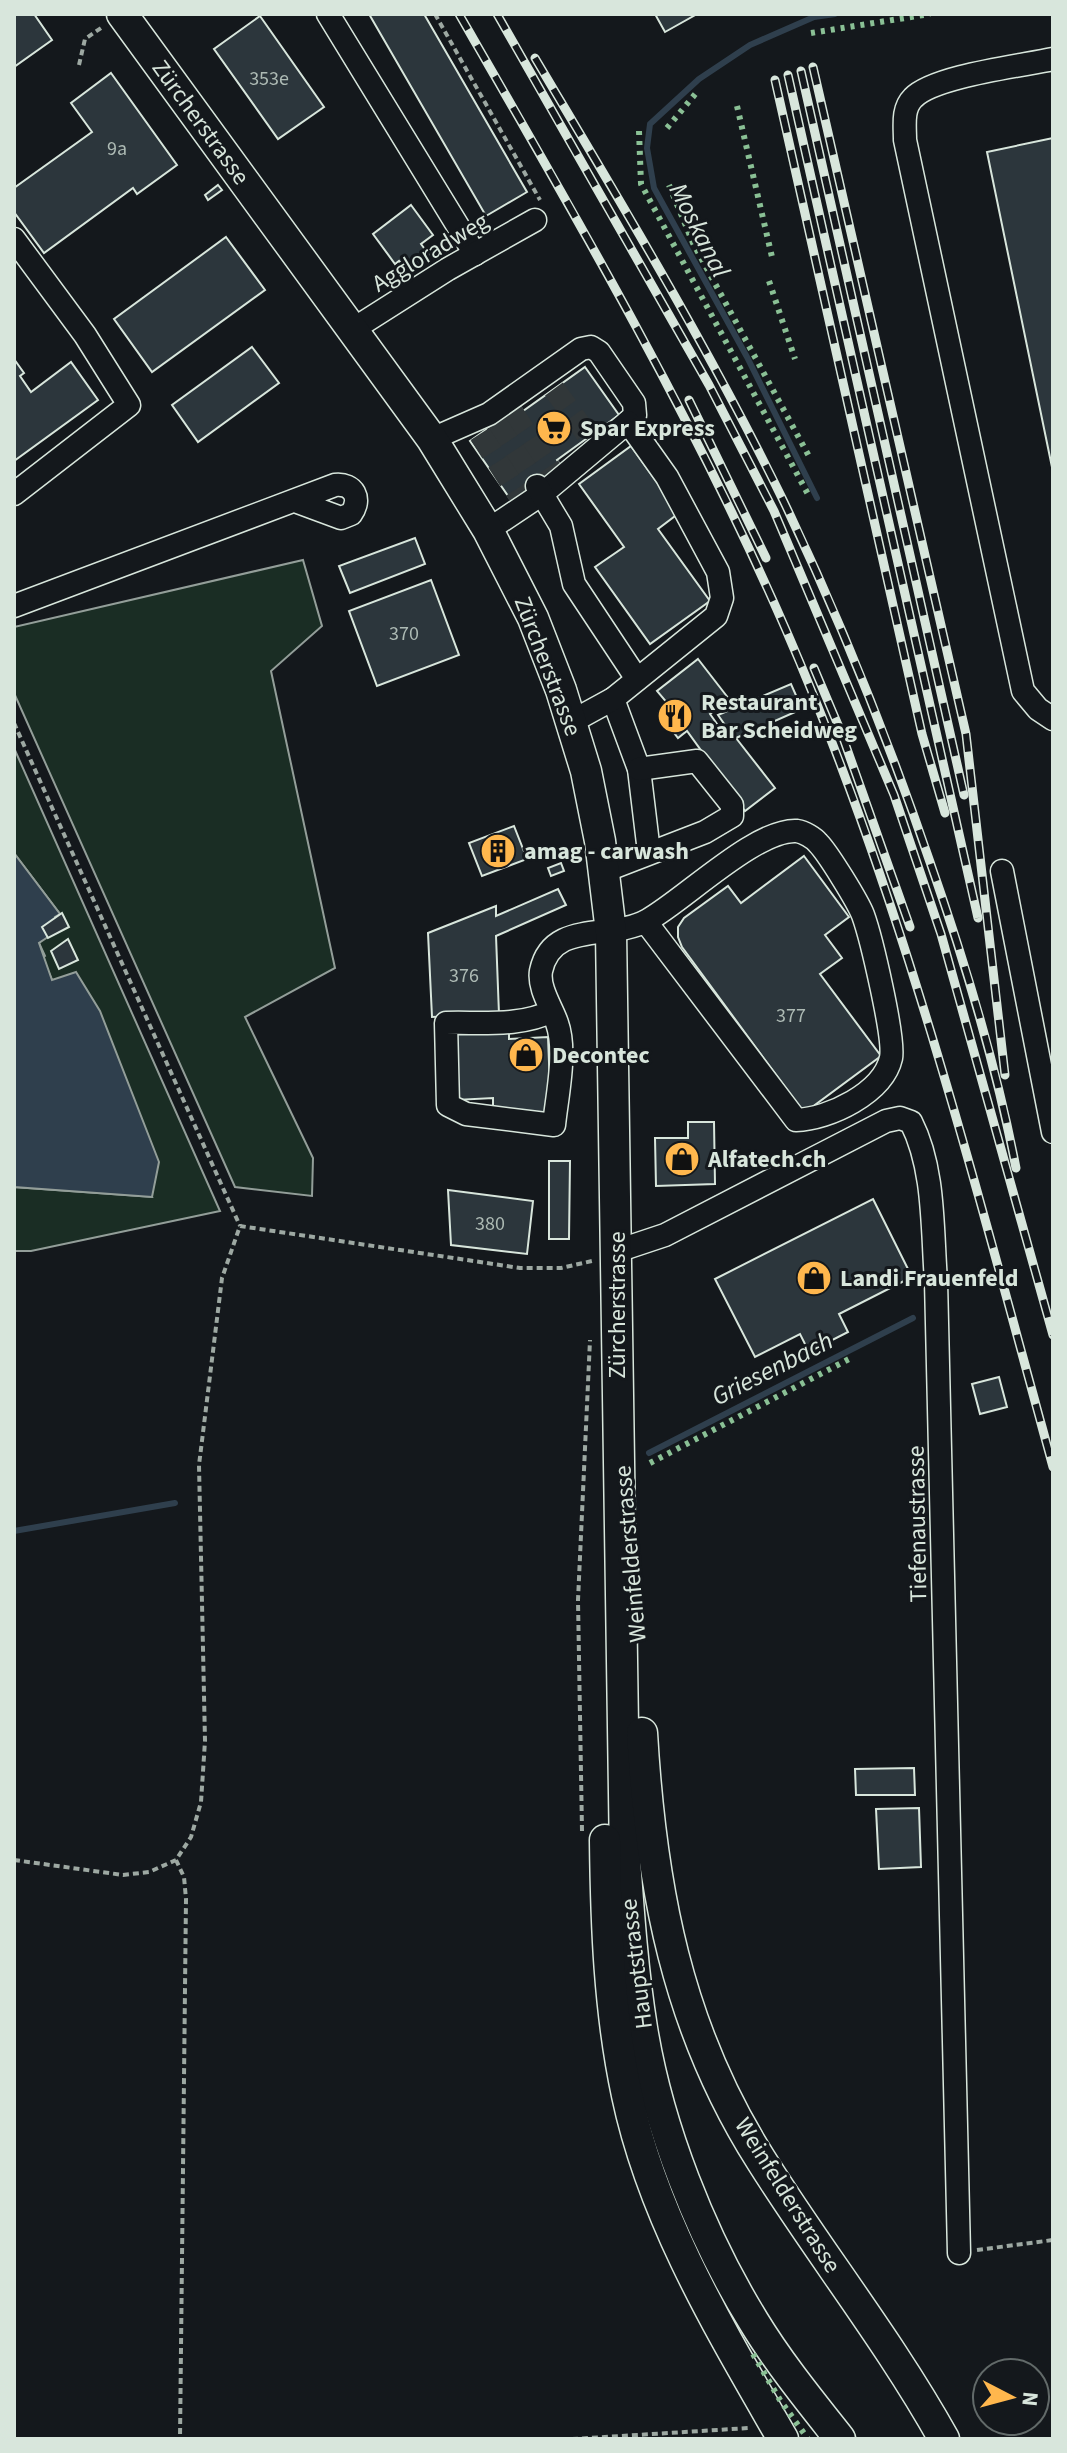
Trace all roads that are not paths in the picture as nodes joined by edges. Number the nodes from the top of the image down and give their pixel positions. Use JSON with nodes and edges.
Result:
{"nodes":[{"id":1,"x":328,"y":14,"type":"edge"},
{"id":2,"x":111,"y":21,"type":"edge"},
{"id":3,"x":1053,"y":59,"type":"edge"},
{"id":4,"x":535,"y":220,"type":"road end"},
{"id":5,"x":14,"y":239,"type":"edge"},
{"id":6,"x":475,"y":254,"type":"junction"},
{"id":7,"x":352,"y":330,"type":"junction"},
{"id":8,"x":628,"y":422,"type":"junction"},
{"id":9,"x":432,"y":439,"type":"junction"},
{"id":10,"x":540,"y":490,"type":"junction"},
{"id":11,"x":14,"y":494,"type":"edge"},
{"id":12,"x":295,"y":501,"type":"dead end"},
{"id":13,"x":488,"y":530,"type":"junction"},
{"id":14,"x":14,"y":606,"type":"edge"},
{"id":15,"x":637,"y":679,"type":"junction"},
{"id":16,"x":613,"y":699,"type":"junction"},
{"id":17,"x":1053,"y":719,"type":"edge"},
{"id":18,"x":571,"y":722,"type":"junction"},
{"id":19,"x":639,"y":769,"type":"junction"},
{"id":20,"x":649,"y":852,"type":"junction"},
{"id":21,"x":604,"y":871,"type":"junction"},
{"id":22,"x":1002,"y":871,"type":"dead end"},
{"id":23,"x":646,"y":922,"type":"junction"},
{"id":24,"x":611,"y":932,"type":"junction"},
{"id":25,"x":552,"y":1011,"type":"junction"},
{"id":26,"x":1053,"y":1132,"type":"edge"},
{"id":27,"x":617,"y":1251,"type":"junction"},
{"id":28,"x":618,"y":1439,"type":"junction"},
{"id":29,"x":959,"y":2253,"type":"road end"},
{"id":30,"x":783,"y":2439,"type":"edge"},
{"id":31,"x":840,"y":2439,"type":"edge"},
{"id":32,"x":944,"y":2439,"type":"edge"}],
"edges":[{"from":1,"to":6,"type":"street"},
{"from":2,"to":7,"type":"main road","name":"Zürcherstrasse"},
{"from":3,"to":17,"type":"street"},
{"from":4,"to":6,"type":"street","name":"Aggloradweg"},
{"from":5,"to":11,"type":"street"},
{"from":6,"to":7,"type":"street","name":"Aggloradweg"},
{"from":7,"to":9,"type":"main road","name":"Zürcherstrasse"},
{"from":8,"to":9,"type":"street"},
{"from":8,"to":10,"type":"street"},
{"from":8,"to":15,"type":"street"},
{"from":9,"to":13,"type":"main road","name":"Zürcherstrasse"},
{"from":10,"to":13,"type":"street"},
{"from":10,"to":15,"type":"street"},
{"from":12,"to":14,"type":"street"},
{"from":13,"to":18,"type":"main road","name":"Zürcherstrasse"},
{"from":15,"to":16,"type":"street"},
{"from":16,"to":18,"type":"street"},
{"from":16,"to":19,"type":"street"},
{"from":18,"to":21,"type":"main road","name":"Zürcherstrasse"},
{"from":19,"to":20,"type":"street"},
{"from":19,"to":20,"type":"street"},
{"from":20,"to":21,"type":"street"},
{"from":21,"to":24,"type":"main road","name":"Zürcherstrasse"},
{"from":22,"to":26,"type":"street"},
{"from":23,"to":23,"type":"street"},
{"from":23,"to":24,"type":"street"},
{"from":24,"to":25,"type":"street"},
{"from":24,"to":27,"type":"main road","name":"Zürcherstrasse"},
{"from":25,"to":25,"type":"street"},
{"from":27,"to":28,"type":"main road","name":"Zürcherstrasse"},
{"from":27,"to":29,"type":"street","name":"Tiefenaustrasse"},
{"from":28,"to":30,"type":"main road","name":"Weinfelderstrasse"},
{"from":28,"to":31,"type":"main road","name":"Hauptstrasse"},
{"from":28,"to":32,"type":"main road","name":"Weinfelderstrasse"}]}
